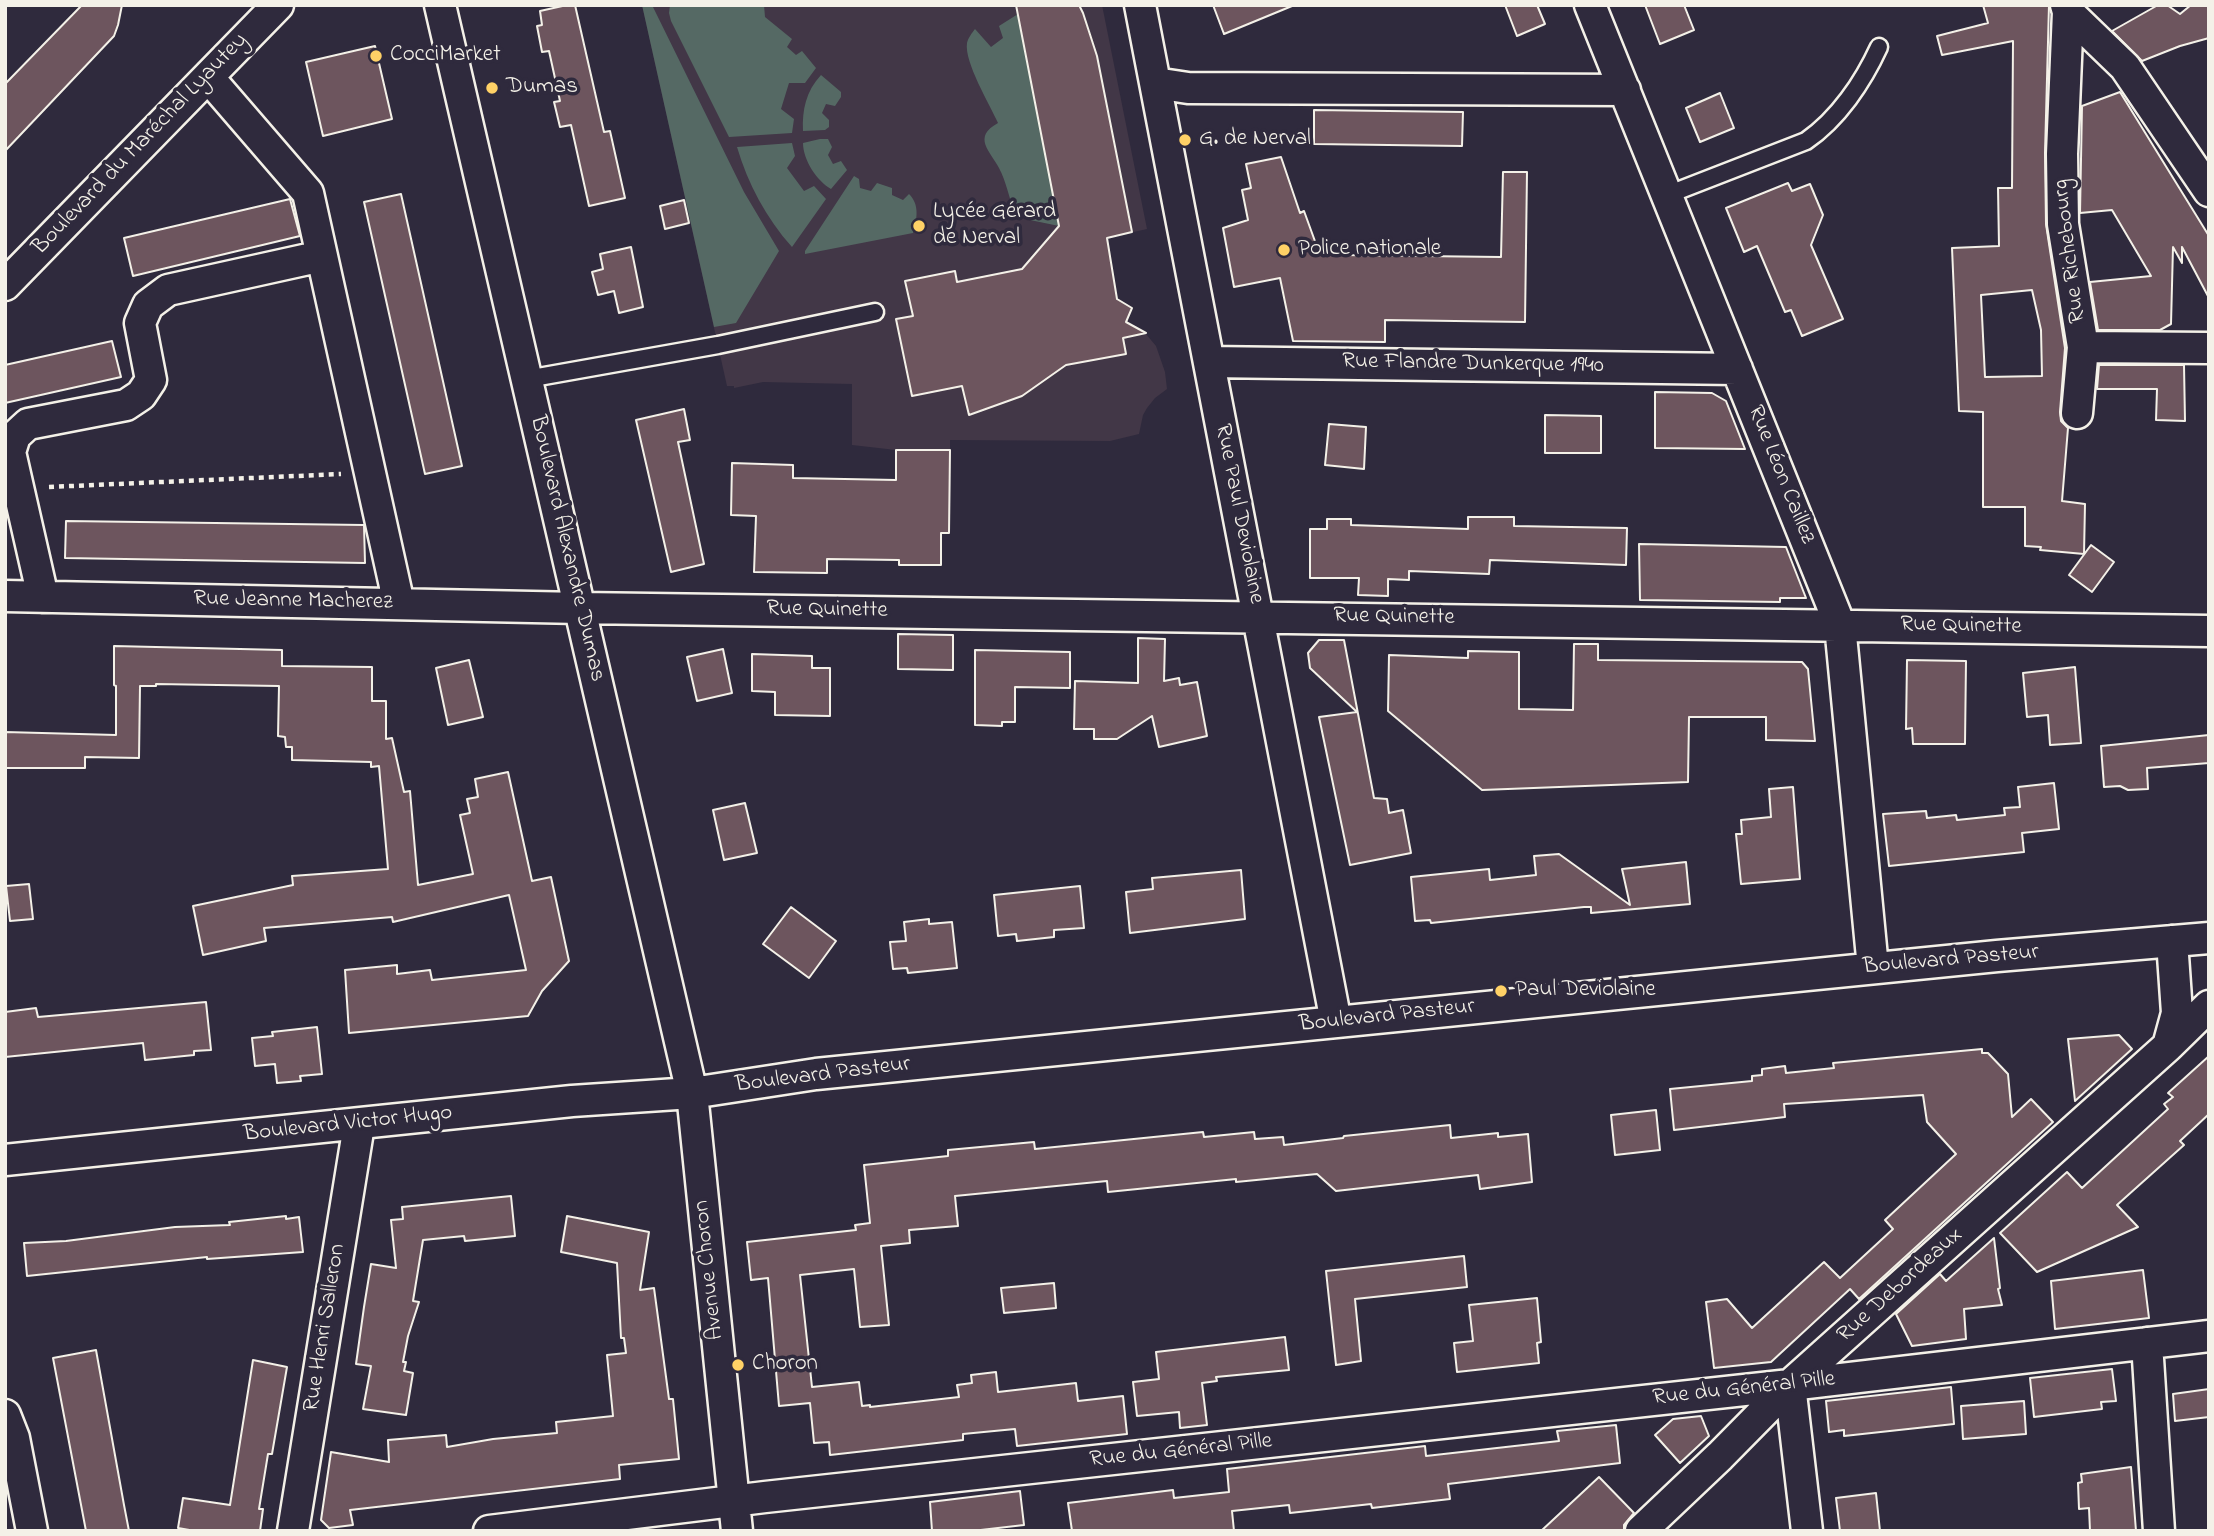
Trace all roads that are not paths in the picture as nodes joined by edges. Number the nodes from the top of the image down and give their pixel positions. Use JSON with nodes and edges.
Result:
{"nodes":[{"id":1,"x":278,"y":5,"type":"edge"},
{"id":2,"x":440,"y":5,"type":"edge"},
{"id":3,"x":1140,"y":5,"type":"edge"},
{"id":4,"x":1590,"y":5,"type":"edge"},
{"id":5,"x":2067,"y":8,"type":"edge"},
{"id":6,"x":1879,"y":47,"type":"dead end"},
{"id":7,"x":208,"y":77,"type":"junction"},
{"id":8,"x":1155,"y":83,"type":"junction"},
{"id":9,"x":1625,"y":90,"type":"junction"},
{"id":10,"x":2209,"y":191,"type":"edge"},
{"id":11,"x":1667,"y":195,"type":"junction"},
{"id":12,"x":322,"y":256,"type":"junction"},
{"id":13,"x":5,"y":285,"type":"edge"},
{"id":14,"x":875,"y":312,"type":"dead end"},
{"id":15,"x":2083,"y":346,"type":"junction"},
{"id":16,"x":2209,"y":348,"type":"edge"},
{"id":17,"x":1209,"y":362,"type":"junction"},
{"id":18,"x":1737,"y":369,"type":"junction"},
{"id":19,"x":527,"y":379,"type":"junction"},
{"id":20,"x":2077,"y":413,"type":"dead end"},
{"id":21,"x":5,"y":596,"type":"edge"},
{"id":22,"x":43,"y":597,"type":"junction"},
{"id":23,"x":399,"y":604,"type":"junction"},
{"id":24,"x":580,"y":608,"type":"junction"},
{"id":25,"x":1258,"y":616,"type":"junction"},
{"id":26,"x":1840,"y":625,"type":"junction"},
{"id":27,"x":2209,"y":631,"type":"edge"},
{"id":28,"x":2209,"y":939,"type":"edge"},
{"id":29,"x":2172,"y":942,"type":"junction"},
{"id":30,"x":1872,"y":968,"type":"junction"},
{"id":31,"x":2209,"y":1006,"type":"edge"},
{"id":32,"x":1336,"y":1022,"type":"junction"},
{"id":33,"x":2168,"y":1046,"type":"junction"},
{"id":34,"x":691,"y":1093,"type":"junction"},
{"id":35,"x":359,"y":1125,"type":"junction"},
{"id":36,"x":5,"y":1160,"type":"edge"},
{"id":37,"x":2209,"y":1336,"type":"edge"},
{"id":38,"x":1843,"y":1339,"type":"junction"},
{"id":39,"x":2147,"y":1343,"type":"junction"},
{"id":40,"x":1873,"y":1375,"type":"junction"},
{"id":41,"x":1790,"y":1385,"type":"junction"},
{"id":42,"x":5,"y":1415,"type":"edge"},
{"id":43,"x":734,"y":1500,"type":"junction"},
{"id":44,"x":32,"y":1531,"type":"edge"},
{"id":45,"x":293,"y":1531,"type":"edge"},
{"id":46,"x":489,"y":1531,"type":"edge"},
{"id":47,"x":737,"y":1531,"type":"edge"},
{"id":48,"x":1641,"y":1531,"type":"edge"},
{"id":49,"x":1807,"y":1531,"type":"edge"},
{"id":50,"x":2159,"y":1531,"type":"edge"}],
"edges":[{"from":1,"to":7,"type":"street","name":"Boulevard du Maréchal Lyautey"},
{"from":2,"to":19,"type":"street","name":"Boulevard Alexandre Dumas"},
{"from":3,"to":8,"type":"street","name":"Rue Paul Deviolaine"},
{"from":4,"to":9,"type":"street","name":"Rue Léon Caillez"},
{"from":5,"to":10,"type":"street"},
{"from":5,"to":15,"type":"street","name":"Rue Richebourg"},
{"from":6,"to":11,"type":"lane"},
{"from":7,"to":12,"type":"street"},
{"from":7,"to":13,"type":"street","name":"Boulevard du Maréchal Lyautey"},
{"from":8,"to":9,"type":"street"},
{"from":8,"to":17,"type":"street","name":"Rue Paul Deviolaine"},
{"from":9,"to":11,"type":"street","name":"Rue Léon Caillez"},
{"from":11,"to":18,"type":"street","name":"Rue Léon Caillez"},
{"from":12,"to":22,"type":"street"},
{"from":12,"to":23,"type":"street"},
{"from":14,"to":19,"type":"lane"},
{"from":15,"to":16,"type":"street"},
{"from":15,"to":20,"type":"street","name":"Rue Richebourg"},
{"from":17,"to":18,"type":"street","name":"Rue Flandre Dunkerque 1940"},
{"from":17,"to":25,"type":"street","name":"Rue Paul Deviolaine"},
{"from":18,"to":26,"type":"street","name":"Rue Léon Caillez"},
{"from":19,"to":24,"type":"street","name":"Boulevard Alexandre Dumas"},
{"from":21,"to":22,"type":"street","name":"Rue Jeanne Macherez"},
{"from":22,"to":23,"type":"street","name":"Rue Jeanne Macherez"},
{"from":23,"to":24,"type":"street","name":"Rue Jeanne Macherez"},
{"from":24,"to":25,"type":"street","name":"Rue Quinette"},
{"from":24,"to":34,"type":"street","name":"Boulevard Alexandre Dumas"},
{"from":25,"to":26,"type":"street","name":"Rue Quinette"},
{"from":25,"to":32,"type":"street","name":"Rue Paul Deviolaine"},
{"from":26,"to":27,"type":"street","name":"Rue Quinette"},
{"from":26,"to":30,"type":"street","name":"Rue Léon Caillez"},
{"from":28,"to":29,"type":"street","name":"Boulevard Pasteur"},
{"from":29,"to":30,"type":"street","name":"Boulevard Pasteur"},
{"from":29,"to":33,"type":"street"},
{"from":30,"to":32,"type":"street","name":"Boulevard Pasteur"},
{"from":31,"to":33,"type":"street","name":"Rue Debordeaux"},
{"from":32,"to":34,"type":"street","name":"Boulevard Pasteur"},
{"from":33,"to":38,"type":"street","name":"Rue Debordeaux"},
{"from":34,"to":35,"type":"street","name":"Boulevard Victor Hugo"},
{"from":34,"to":43,"type":"street","name":"Avenue Choron"},
{"from":35,"to":36,"type":"street","name":"Boulevard Victor Hugo"},
{"from":35,"to":45,"type":"street","name":"Rue Henri Salleron"},
{"from":37,"to":39,"type":"street","name":"Rue du Général Pille"},
{"from":38,"to":40,"type":"street","name":"Rue du Général Pille"},
{"from":38,"to":41,"type":"street","name":"Rue Debordeaux"},
{"from":39,"to":40,"type":"street","name":"Rue du Général Pille"},
{"from":39,"to":50,"type":"street"},
{"from":40,"to":41,"type":"street","name":"Rue du Général Pille"},
{"from":41,"to":43,"type":"street","name":"Rue du Général Pille"},
{"from":41,"to":48,"type":"street","name":"Rue Debordeaux"},
{"from":41,"to":49,"type":"street"},
{"from":42,"to":44,"type":"street"},
{"from":43,"to":46,"type":"street","name":"Rue du Général Pille"},
{"from":43,"to":47,"type":"street","name":"Avenue Choron"}]}
